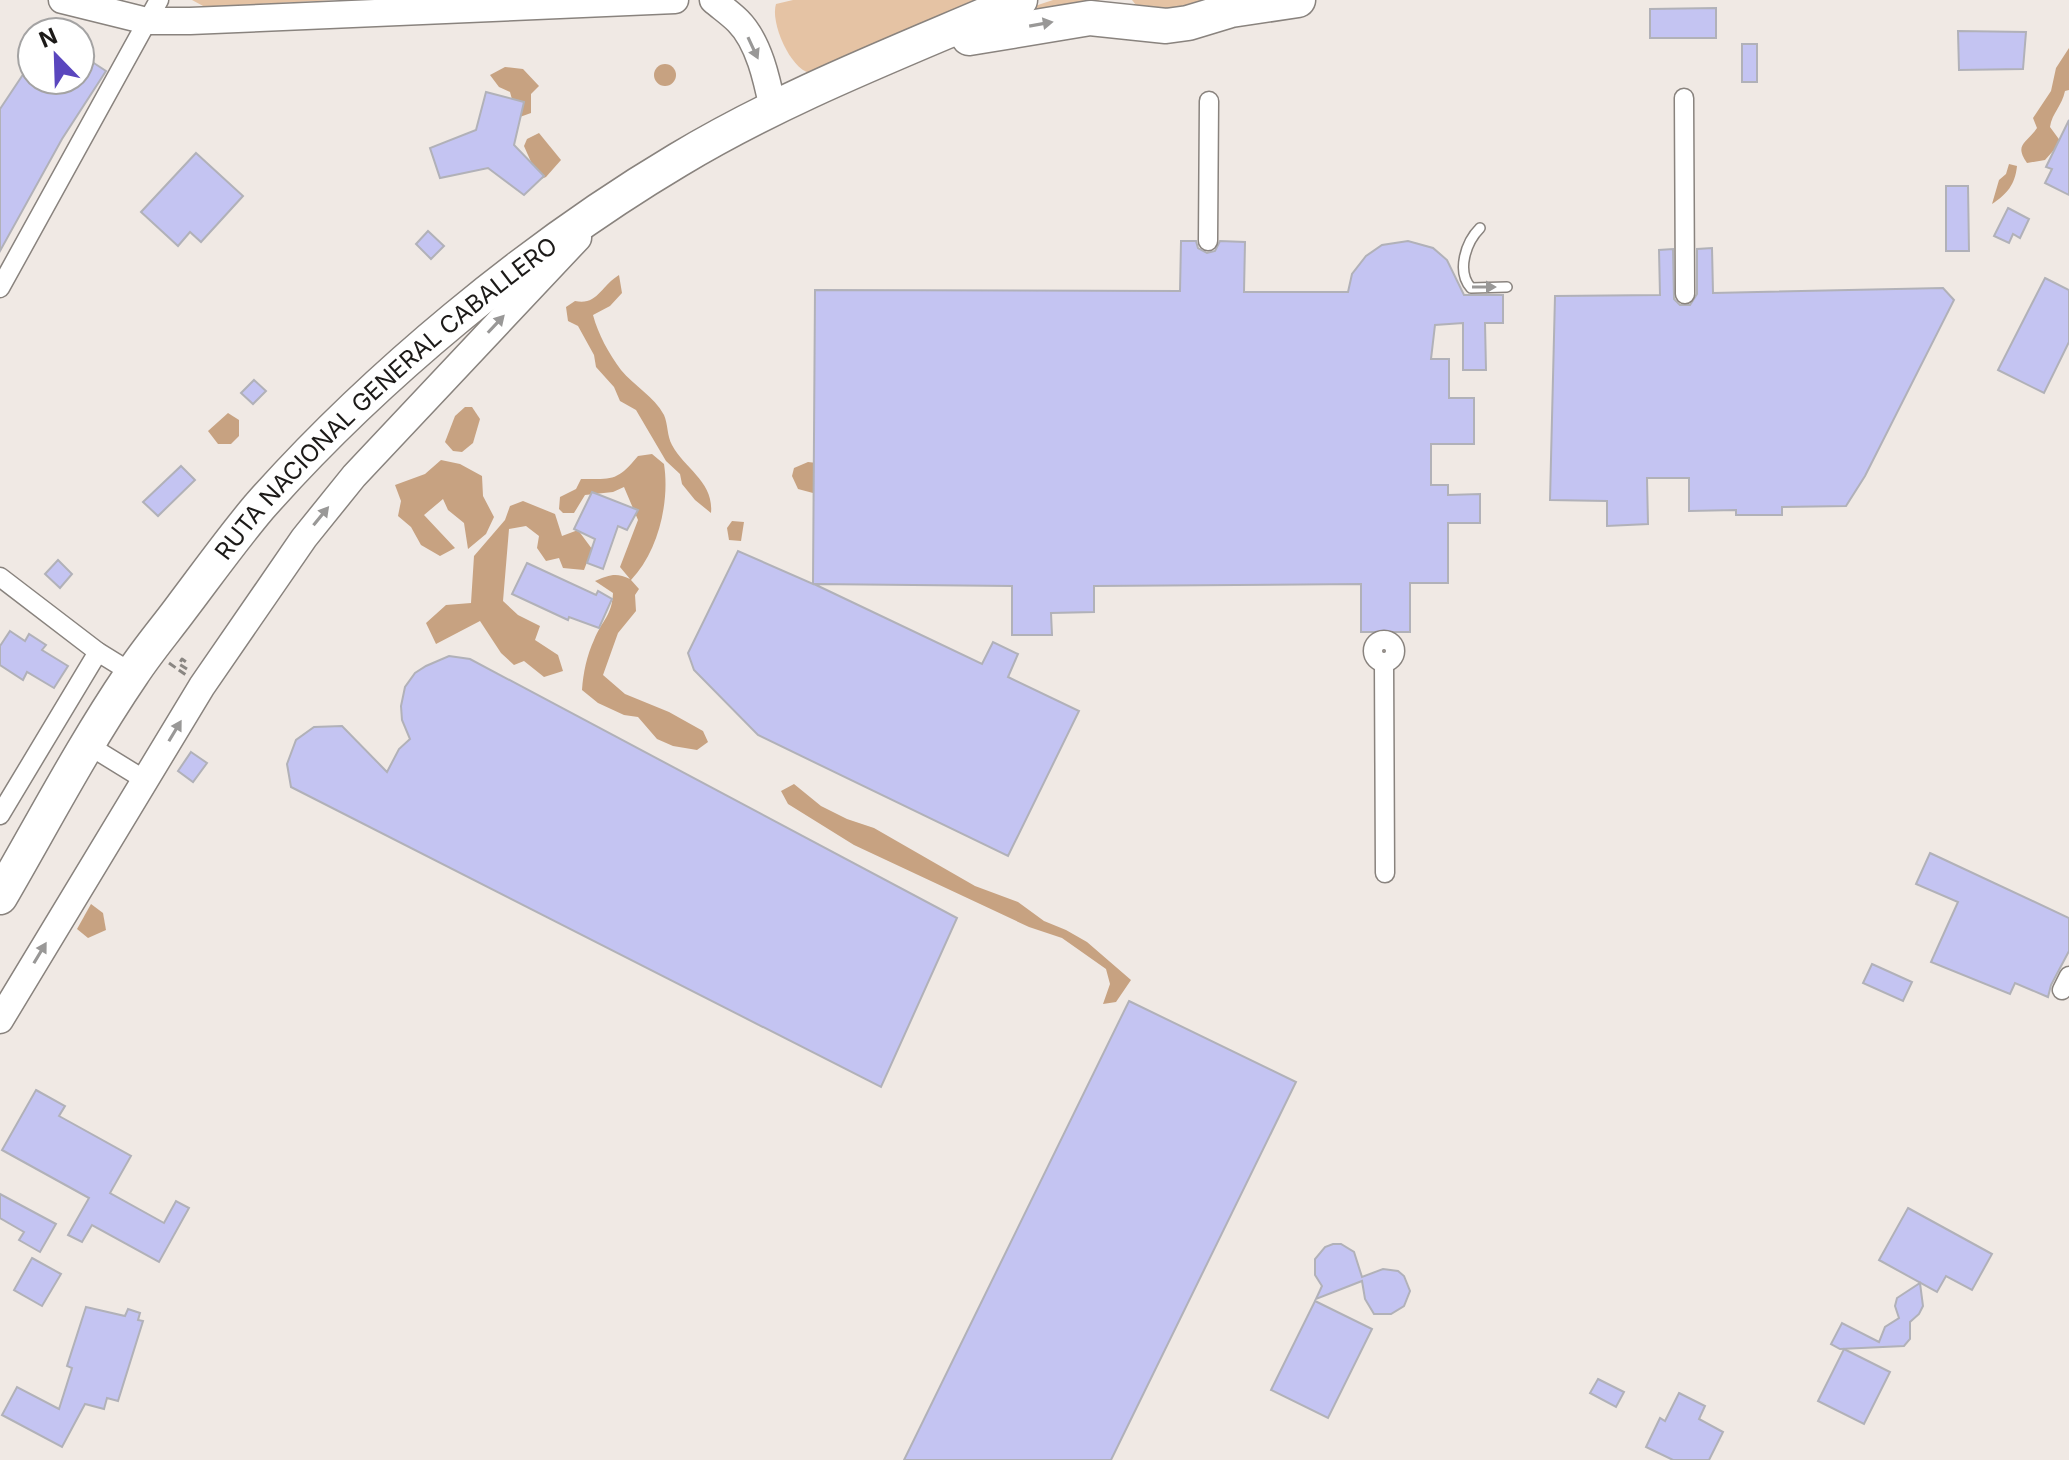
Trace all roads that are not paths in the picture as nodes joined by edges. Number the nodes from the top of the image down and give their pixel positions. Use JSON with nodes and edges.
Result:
{"nodes":[{"id":1,"x":62,"y":0,"type":"edge"},
{"id":2,"x":675,"y":0,"type":"edge"},
{"id":3,"x":713,"y":0,"type":"edge"},
{"id":4,"x":1020,"y":0,"type":"edge"},
{"id":5,"x":1298,"y":0,"type":"edge"},
{"id":6,"x":1210,"y":9,"type":"edge"},
{"id":7,"x":153,"y":10,"type":"edge"},
{"id":8,"x":1119,"y":10,"type":"edge"},
{"id":9,"x":910,"y":48,"type":"junction"},
{"id":10,"x":1684,"y":98,"type":"dead end"},
{"id":11,"x":1209,"y":101,"type":"dead end"},
{"id":12,"x":773,"y":109,"type":"junction"},
{"id":13,"x":611,"y":203,"type":"junction"},
{"id":14,"x":1480,"y":228,"type":"dead end"},
{"id":15,"x":1208,"y":241,"type":"dead end"},
{"id":16,"x":1507,"y":287,"type":"dead end"},
{"id":17,"x":0,"y":288,"type":"edge"},
{"id":18,"x":1685,"y":294,"type":"dead end"},
{"id":19,"x":0,"y":577,"type":"edge"},
{"id":20,"x":1384,"y":636,"type":"dead end"},
{"id":21,"x":98,"y":652,"type":"junction"},
{"id":22,"x":141,"y":662,"type":"junction"},
{"id":23,"x":88,"y":745,"type":"junction"},
{"id":24,"x":145,"y":780,"type":"junction"},
{"id":25,"x":0,"y":815,"type":"edge"},
{"id":26,"x":1385,"y":873,"type":"dead end"},
{"id":27,"x":0,"y":897,"type":"edge"},
{"id":28,"x":0,"y":1020,"type":"edge"}],
"edges":[{"from":1,"to":7,"type":"street"},
{"from":2,"to":7,"type":"street"},
{"from":3,"to":12,"type":"street","one_way":true},
{"from":4,"to":9,"type":"highway","name":"RUTA NACIONAL GENERAL CABALLERO"},
{"from":5,"to":6,"type":"highway","name":"RUTA NACIONAL GENERAL CABALLERO"},
{"from":6,"to":8,"type":"highway","name":"RUTA NACIONAL GENERAL CABALLERO"},
{"from":7,"to":17,"type":"street"},
{"from":9,"to":8,"type":"highway","name":"RUTA NACIONAL GENERAL CABALLERO","one_way":true},
{"from":9,"to":12,"type":"highway","name":"RUTA NACIONAL GENERAL CABALLERO"},
{"from":10,"to":18,"type":"street"},
{"from":11,"to":15,"type":"street"},
{"from":12,"to":13,"type":"highway","name":"RUTA NACIONAL GENERAL CABALLERO"},
{"from":13,"to":22,"type":"highway","name":"RUTA NACIONAL GENERAL CABALLERO"},
{"from":24,"to":13,"type":"street","one_way":true},
{"from":14,"to":16,"type":"lane","one_way":true},
{"from":19,"to":21,"type":"street"},
{"from":20,"to":26,"type":"street"},
{"from":21,"to":22,"type":"street"},
{"from":21,"to":25,"type":"street"},
{"from":22,"to":23,"type":"highway","name":"RUTA NACIONAL GENERAL CABALLERO"},
{"from":23,"to":24,"type":"street"},
{"from":23,"to":27,"type":"highway","name":"RUTA NACIONAL GENERAL CABALLERO"},
{"from":28,"to":24,"type":"street","one_way":true}]}
